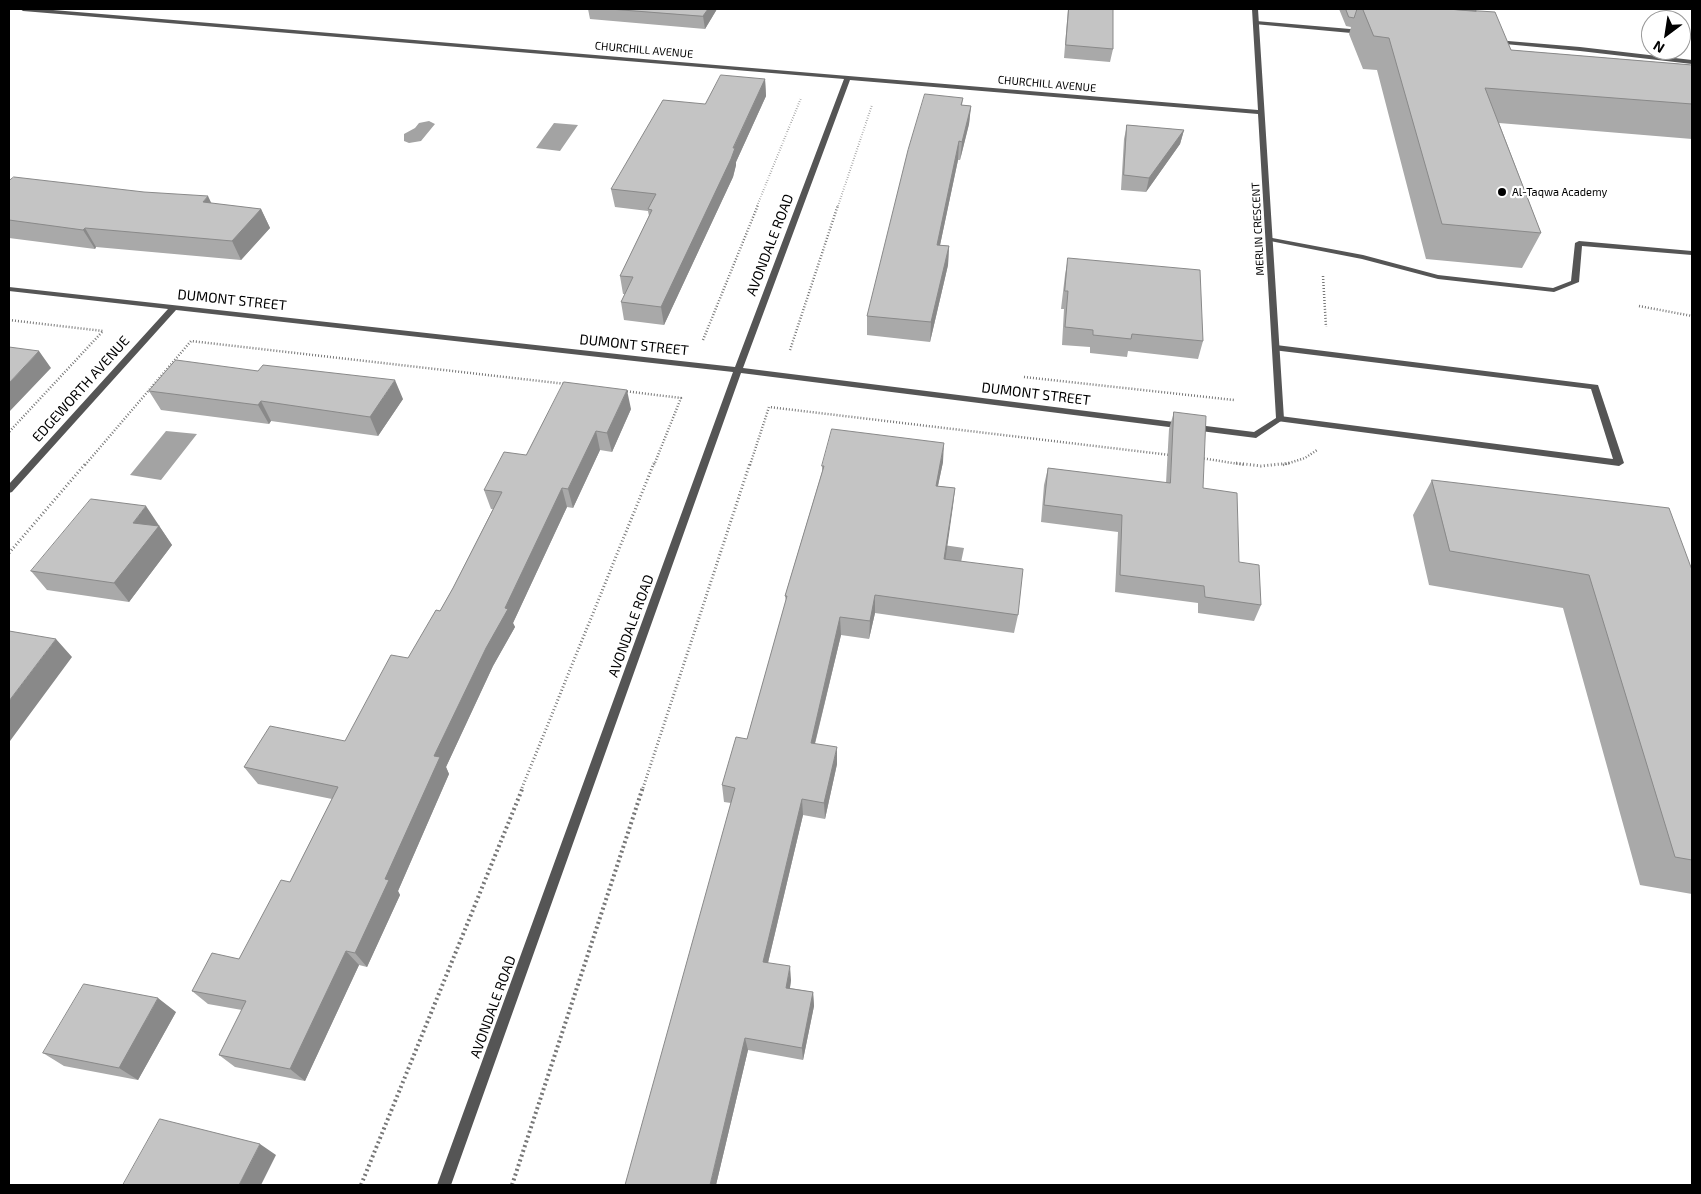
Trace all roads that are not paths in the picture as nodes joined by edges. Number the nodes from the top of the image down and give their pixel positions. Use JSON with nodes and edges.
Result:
{"nodes":[{"id":1,"x":24,"y":9,"type":"edge"},
{"id":2,"x":1255,"y":9,"type":"edge"},
{"id":3,"x":1256,"y":23,"type":"junction"},
{"id":4,"x":1374,"y":32,"type":"edge"},
{"id":5,"x":1492,"y":42,"type":"edge"},
{"id":6,"x":1692,"y":62,"type":"edge"},
{"id":7,"x":848,"y":78,"type":"junction"},
{"id":8,"x":1262,"y":112,"type":"junction"},
{"id":9,"x":1270,"y":239,"type":"junction"},
{"id":10,"x":1692,"y":253,"type":"edge"},
{"id":11,"x":9,"y":289,"type":"edge"},
{"id":12,"x":174,"y":307,"type":"junction"},
{"id":13,"x":1276,"y":348,"type":"junction"},
{"id":14,"x":738,"y":370,"type":"junction"},
{"id":15,"x":1280,"y":419,"type":"junction"},
{"id":16,"x":9,"y":490,"type":"edge"},
{"id":17,"x":444,"y":1185,"type":"edge"}],
"edges":[{"from":1,"to":7,"type":"street","name":"CHURCHILL AVENUE"},
{"from":2,"to":3,"type":"street","name":"MERLIN CRESCENT"},
{"from":3,"to":4,"type":"street"},
{"from":3,"to":8,"type":"street","name":"MERLIN CRESCENT"},
{"from":5,"to":6,"type":"street"},
{"from":7,"to":8,"type":"street","name":"CHURCHILL AVENUE"},
{"from":7,"to":14,"type":"street","name":"AVONDALE ROAD"},
{"from":8,"to":9,"type":"street","name":"MERLIN CRESCENT"},
{"from":9,"to":10,"type":"street"},
{"from":9,"to":13,"type":"street","name":"MERLIN CRESCENT"},
{"from":11,"to":12,"type":"street","name":"DUMONT STREET"},
{"from":12,"to":14,"type":"street","name":"DUMONT STREET"},
{"from":12,"to":16,"type":"street","name":"EDGEWORTH AVENUE"},
{"from":13,"to":15,"type":"street","name":"MERLIN CRESCENT"},
{"from":13,"to":15,"type":"street"},
{"from":14,"to":15,"type":"street","name":"DUMONT STREET"},
{"from":14,"to":17,"type":"street","name":"AVONDALE ROAD"}]}
